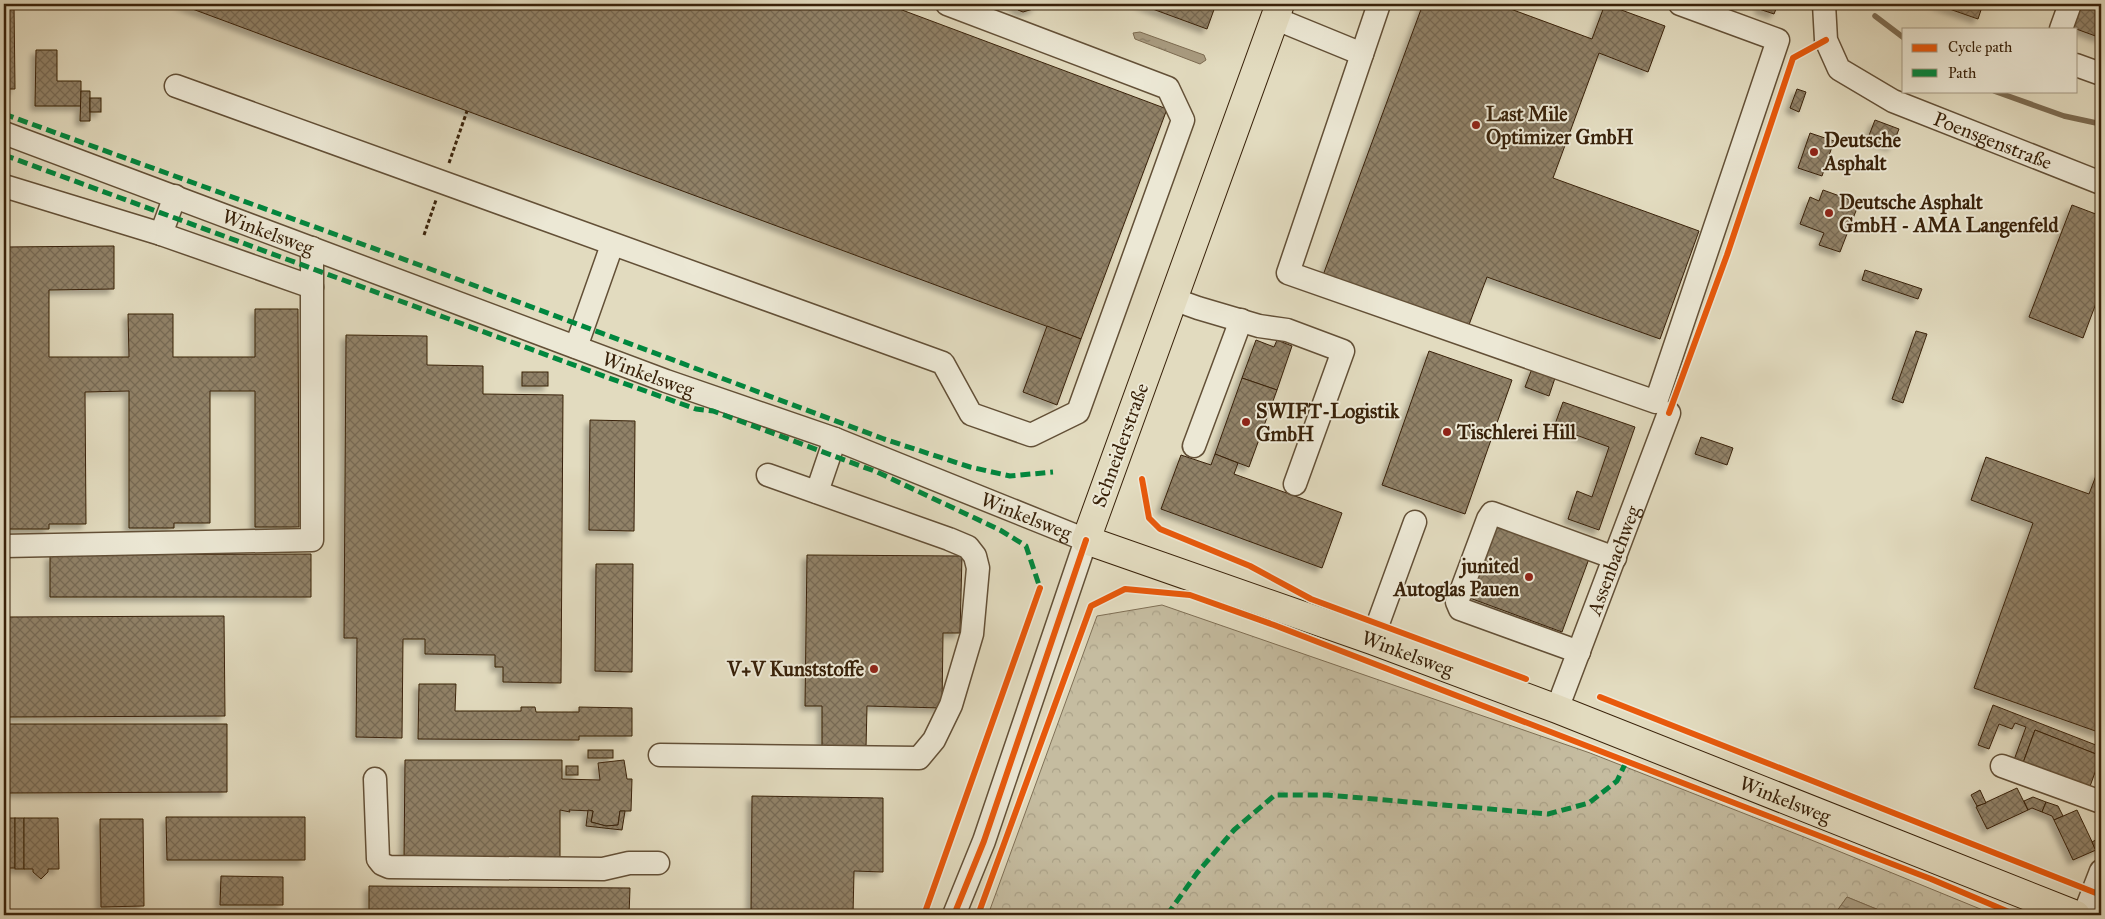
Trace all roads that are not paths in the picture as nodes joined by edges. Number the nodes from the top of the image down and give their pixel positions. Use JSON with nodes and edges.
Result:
{"nodes":[{"id":1,"x":947,"y":4,"type":"edge"},
{"id":2,"x":1379,"y":4,"type":"edge"},
{"id":3,"x":1680,"y":4,"type":"edge"},
{"id":4,"x":1824,"y":4,"type":"edge"},
{"id":5,"x":2070,"y":4,"type":"edge"},
{"id":6,"x":1277,"y":11,"type":"edge"},
{"id":7,"x":2061,"y":28,"type":"edge"},
{"id":8,"x":1362,"y":54,"type":"junction"},
{"id":9,"x":2078,"y":66,"type":"edge"},
{"id":10,"x":2101,"y":74,"type":"edge"},
{"id":11,"x":176,"y":86,"type":"dead end"},
{"id":12,"x":4,"y":133,"type":"edge"},
{"id":13,"x":2101,"y":183,"type":"edge"},
{"id":14,"x":6,"y":193,"type":"edge"},
{"id":15,"x":175,"y":196,"type":"junction"},
{"id":16,"x":161,"y":234,"type":"junction"},
{"id":17,"x":612,"y":245,"type":"junction"},
{"id":18,"x":312,"y":248,"type":"junction"},
{"id":19,"x":312,"y":287,"type":"junction"},
{"id":20,"x":1174,"y":299,"type":"junction"},
{"id":21,"x":1241,"y":320,"type":"junction"},
{"id":22,"x":576,"y":347,"type":"junction"},
{"id":23,"x":1669,"y":413,"type":"dead end"},
{"id":24,"x":835,"y":439,"type":"junction"},
{"id":25,"x":1194,"y":446,"type":"dead end"},
{"id":26,"x":768,"y":475,"type":"dead end"},
{"id":27,"x":1295,"y":484,"type":"dead end"},
{"id":28,"x":816,"y":492,"type":"junction"},
{"id":29,"x":1415,"y":522,"type":"dead end"},
{"id":30,"x":1086,"y":540,"type":"junction"},
{"id":31,"x":4,"y":546,"type":"edge"},
{"id":32,"x":1614,"y":558,"type":"junction"},
{"id":33,"x":1372,"y":640,"type":"junction"},
{"id":34,"x":1579,"y":652,"type":"junction"},
{"id":35,"x":1557,"y":709,"type":"junction"},
{"id":36,"x":660,"y":755,"type":"dead end"},
{"id":37,"x":2002,"y":766,"type":"dead end"},
{"id":38,"x":375,"y":779,"type":"dead end"},
{"id":39,"x":2101,"y":802,"type":"edge"},
{"id":40,"x":658,"y":863,"type":"dead end"},
{"id":41,"x":2101,"y":871,"type":"edge"},
{"id":42,"x":954,"y":915,"type":"edge"},
{"id":43,"x":2076,"y":915,"type":"edge"},
{"id":44,"x":2084,"y":915,"type":"edge"}],
"edges":[{"from":1,"to":17,"type":"street"},
{"from":2,"to":8,"type":"street"},
{"from":3,"to":8,"type":"street"},
{"from":4,"to":13,"type":"street","name":"Poensgenstraße"},
{"from":5,"to":7,"type":"street"},
{"from":6,"to":8,"type":"street"},
{"from":6,"to":20,"type":"main road","name":"Schneiderstraße"},
{"from":9,"to":10,"type":"street"},
{"from":11,"to":17,"type":"street"},
{"from":12,"to":15,"type":"street","name":"Winkelsweg"},
{"from":14,"to":16,"type":"street"},
{"from":15,"to":16,"type":"street"},
{"from":15,"to":18,"type":"street","name":"Winkelsweg"},
{"from":16,"to":19,"type":"street"},
{"from":17,"to":22,"type":"street"},
{"from":18,"to":19,"type":"street"},
{"from":18,"to":22,"type":"street","name":"Winkelsweg"},
{"from":19,"to":31,"type":"street"},
{"from":20,"to":21,"type":"street"},
{"from":20,"to":30,"type":"main road","name":"Schneiderstraße"},
{"from":21,"to":25,"type":"street"},
{"from":21,"to":27,"type":"street"},
{"from":22,"to":24,"type":"street","name":"Winkelsweg"},
{"from":23,"to":32,"type":"street","name":"Assenbachweg"},
{"from":24,"to":28,"type":"street"},
{"from":24,"to":30,"type":"street","name":"Winkelsweg"},
{"from":26,"to":28,"type":"street"},
{"from":28,"to":36,"type":"street"},
{"from":29,"to":33,"type":"street"},
{"from":30,"to":33,"type":"main road","name":"Winkelsweg"},
{"from":30,"to":42,"type":"street","name":"Schneiderstraße"},
{"from":32,"to":34,"type":"street","name":"Assenbachweg"},
{"from":32,"to":34,"type":"street"},
{"from":33,"to":35,"type":"main road","name":"Winkelsweg"},
{"from":34,"to":35,"type":"street","name":"Assenbachweg"},
{"from":35,"to":43,"type":"main road","name":"Winkelsweg"},
{"from":37,"to":39,"type":"street"},
{"from":38,"to":40,"type":"street"},
{"from":41,"to":44,"type":"street"}]}
